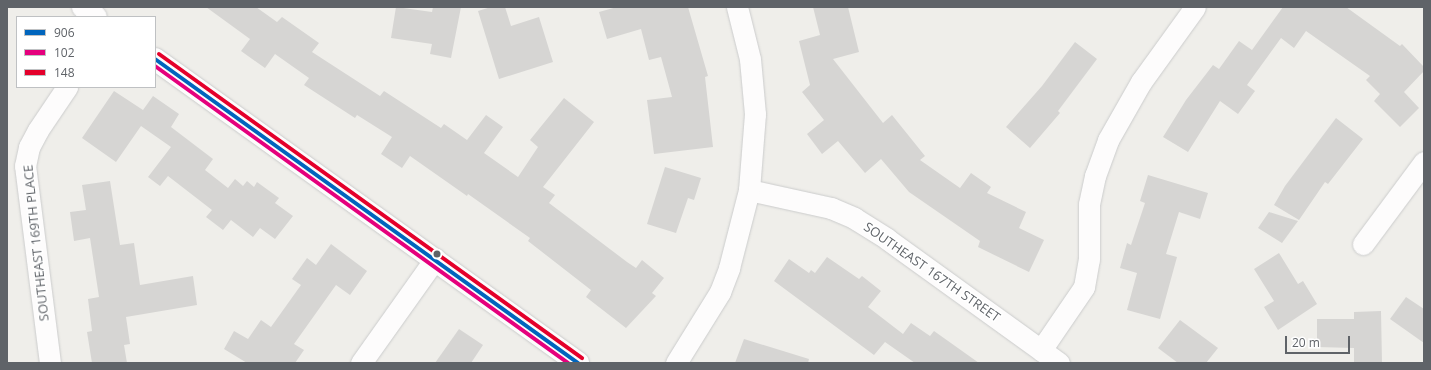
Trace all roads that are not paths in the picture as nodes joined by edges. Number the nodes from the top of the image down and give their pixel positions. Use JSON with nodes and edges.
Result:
{"nodes":[{"id":1,"x":83,"y":7,"type":"edge"},
{"id":2,"x":737,"y":7,"type":"edge"},
{"id":3,"x":1195,"y":7,"type":"edge"},
{"id":4,"x":95,"y":16,"type":"edge"},
{"id":5,"x":156,"y":60,"type":"edge"},
{"id":6,"x":66,"y":88,"type":"edge"},
{"id":7,"x":1424,"y":162,"type":"edge"},
{"id":8,"x":749,"y":190,"type":"junction"},
{"id":9,"x":1363,"y":244,"type":"dead end"},
{"id":10,"x":435,"y":259,"type":"junction"},
{"id":11,"x":1041,"y":350,"type":"junction"},
{"id":12,"x":50,"y":363,"type":"edge"},
{"id":13,"x":361,"y":363,"type":"edge"},
{"id":14,"x":578,"y":363,"type":"edge"},
{"id":15,"x":676,"y":363,"type":"edge"},
{"id":16,"x":1059,"y":363,"type":"edge"}],
"edges":[{"from":1,"to":4,"type":"street"},
{"from":2,"to":8,"type":"street"},
{"from":3,"to":11,"type":"street"},
{"from":5,"to":10,"type":"street"},
{"from":6,"to":12,"type":"street","name":"SOUTHEAST 169TH PLACE"},
{"from":7,"to":9,"type":"street"},
{"from":8,"to":11,"type":"street","name":"SOUTHEAST 167TH STREET"},
{"from":8,"to":15,"type":"street"},
{"from":10,"to":13,"type":"street"},
{"from":10,"to":14,"type":"street"},
{"from":11,"to":16,"type":"street","name":"SOUTHEAST 167TH STREET"}]}
